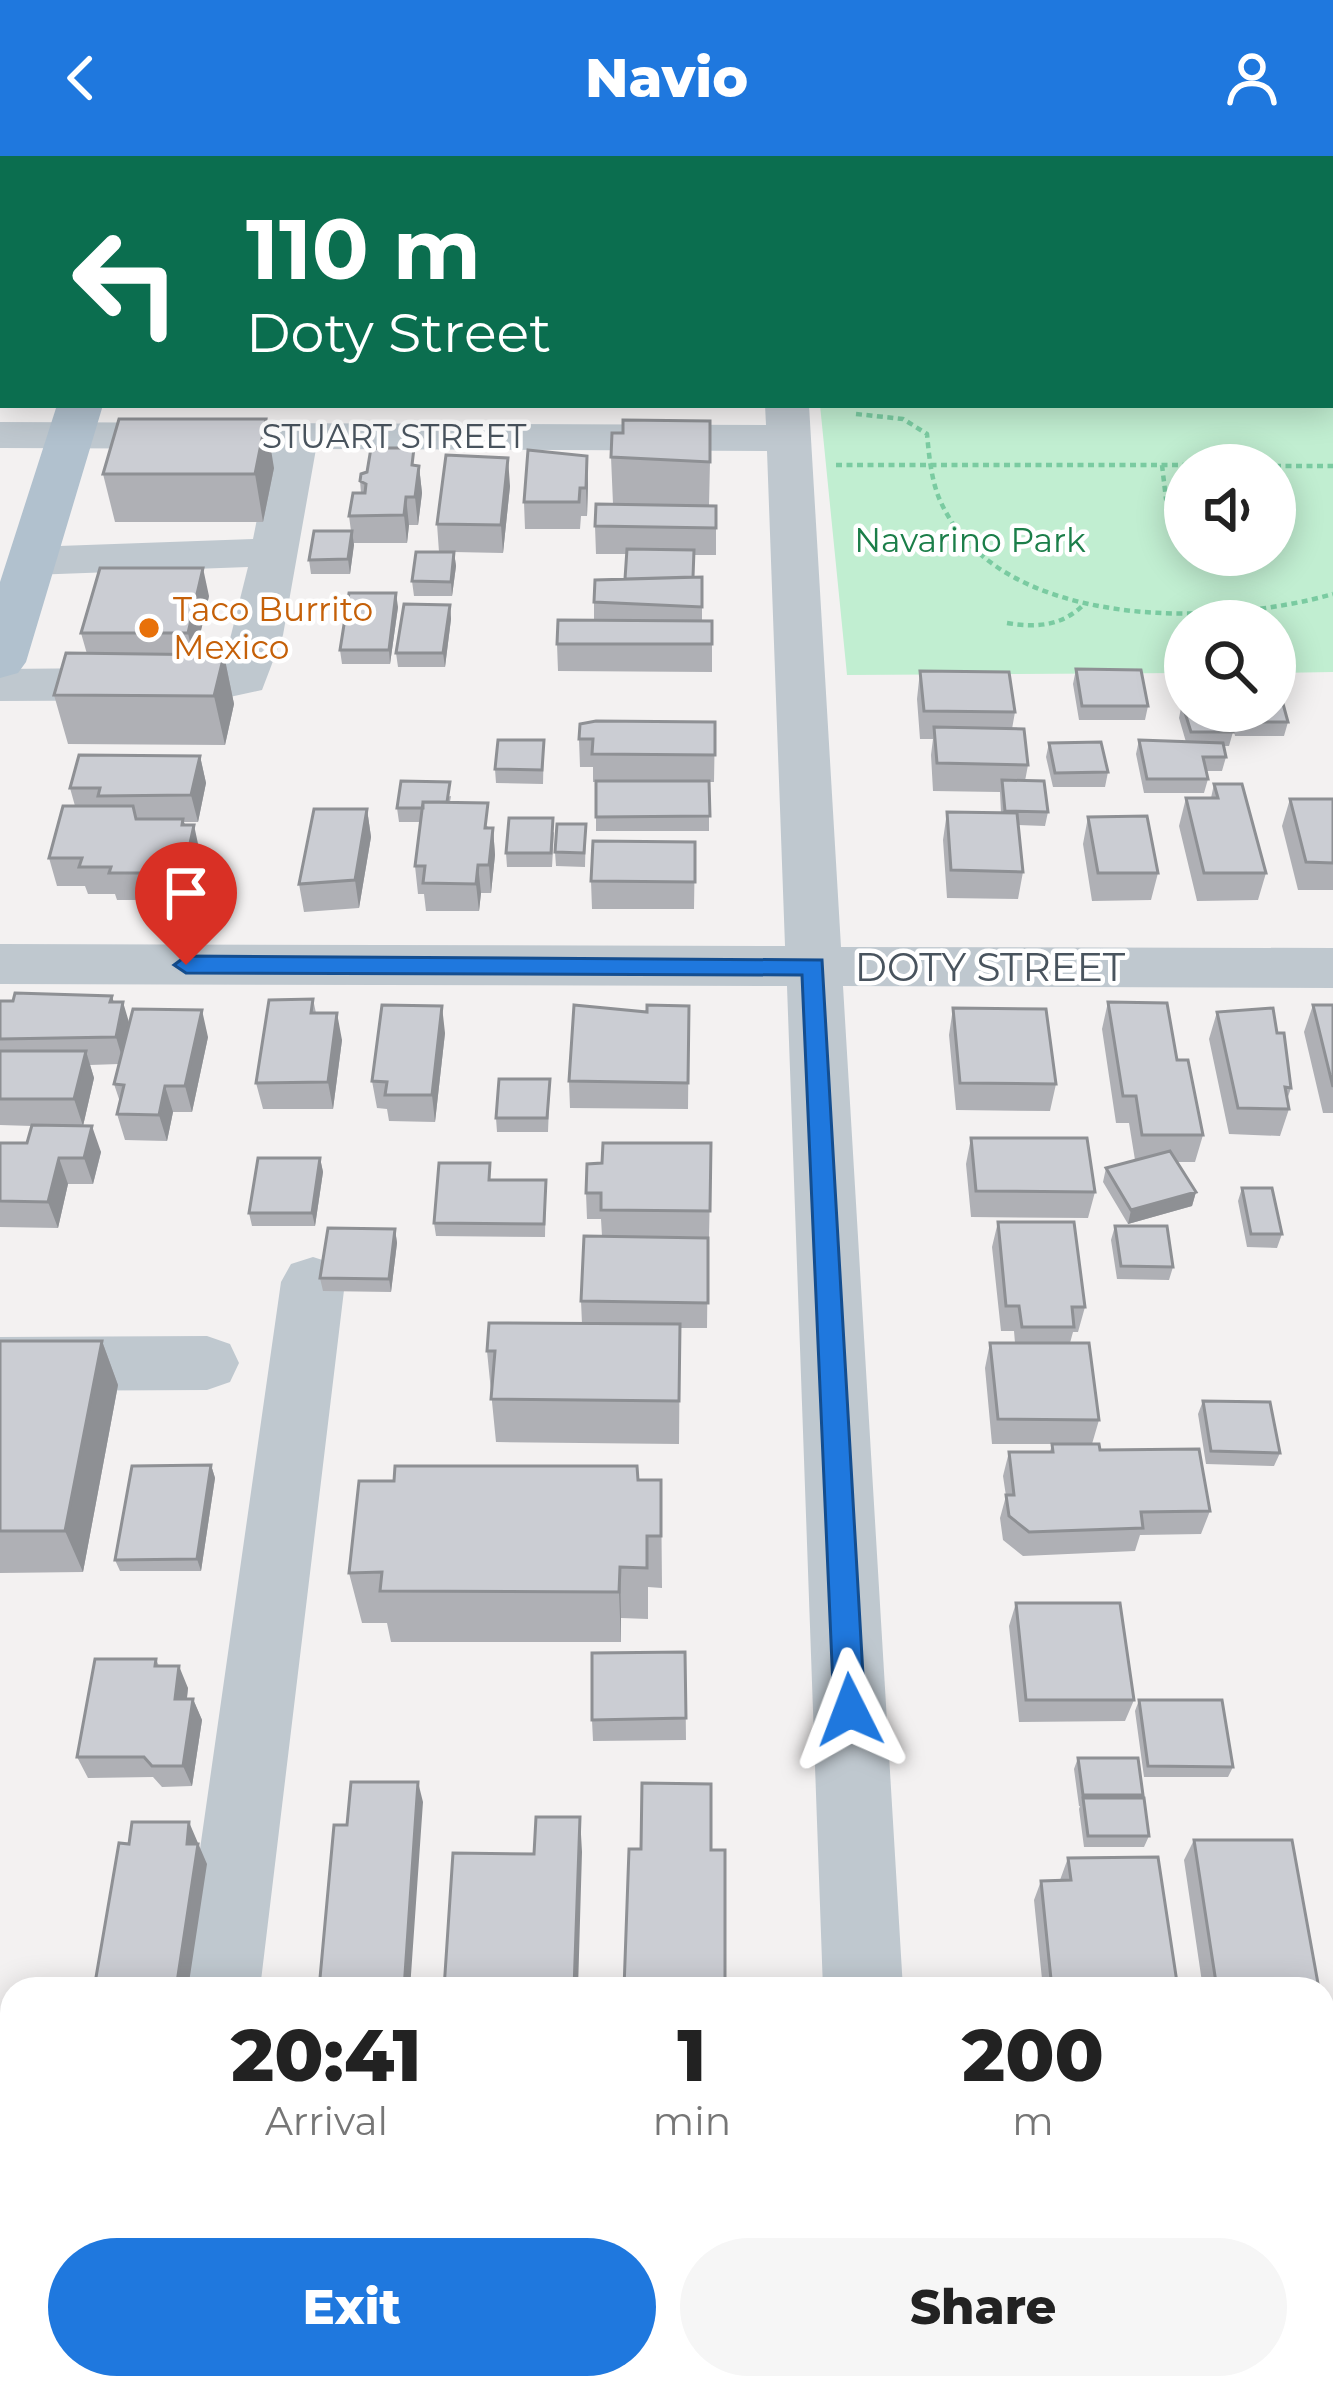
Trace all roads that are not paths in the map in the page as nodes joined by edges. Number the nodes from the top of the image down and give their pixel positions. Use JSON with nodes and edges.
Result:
{"nodes":[{"id":1,"x":75,"y":420,"type":"edge"},
{"id":2,"x":0,"y":435,"type":"edge"},
{"id":3,"x":296,"y":436,"type":"junction"},
{"id":4,"x":800,"y":436,"type":"edge"},
{"id":5,"x":274,"y":552,"type":"junction"},
{"id":6,"x":31,"y":561,"type":"junction"},
{"id":7,"x":0,"y":662,"type":"edge"},
{"id":8,"x":0,"y":685,"type":"edge"},
{"id":9,"x":0,"y":964,"type":"edge"},
{"id":10,"x":814,"y":966,"type":"junction"},
{"id":11,"x":1333,"y":968,"type":"edge"},
{"id":12,"x":313,"y":1282,"type":"dead end"},
{"id":13,"x":207,"y":1363,"type":"dead end"},
{"id":14,"x":0,"y":1364,"type":"edge"},
{"id":15,"x":222,"y":1977,"type":"edge"},
{"id":16,"x":862,"y":1977,"type":"edge"}],
"edges":[{"from":1,"to":2,"type":"street","name":"STUART STREET"},
{"from":1,"to":3,"type":"street","name":"STUART STREET"},
{"from":1,"to":6,"type":"main road"},
{"from":3,"to":4,"type":"street","name":"STUART STREET"},
{"from":3,"to":5,"type":"street"},
{"from":4,"to":10,"type":"street"},
{"from":5,"to":6,"type":"street"},
{"from":5,"to":8,"type":"street"},
{"from":6,"to":7,"type":"main road"},
{"from":9,"to":10,"type":"street","name":"DOTY STREET"},
{"from":10,"to":11,"type":"street","name":"DOTY STREET"},
{"from":10,"to":16,"type":"street"},
{"from":12,"to":15,"type":"street"},
{"from":13,"to":14,"type":"street"}]}
